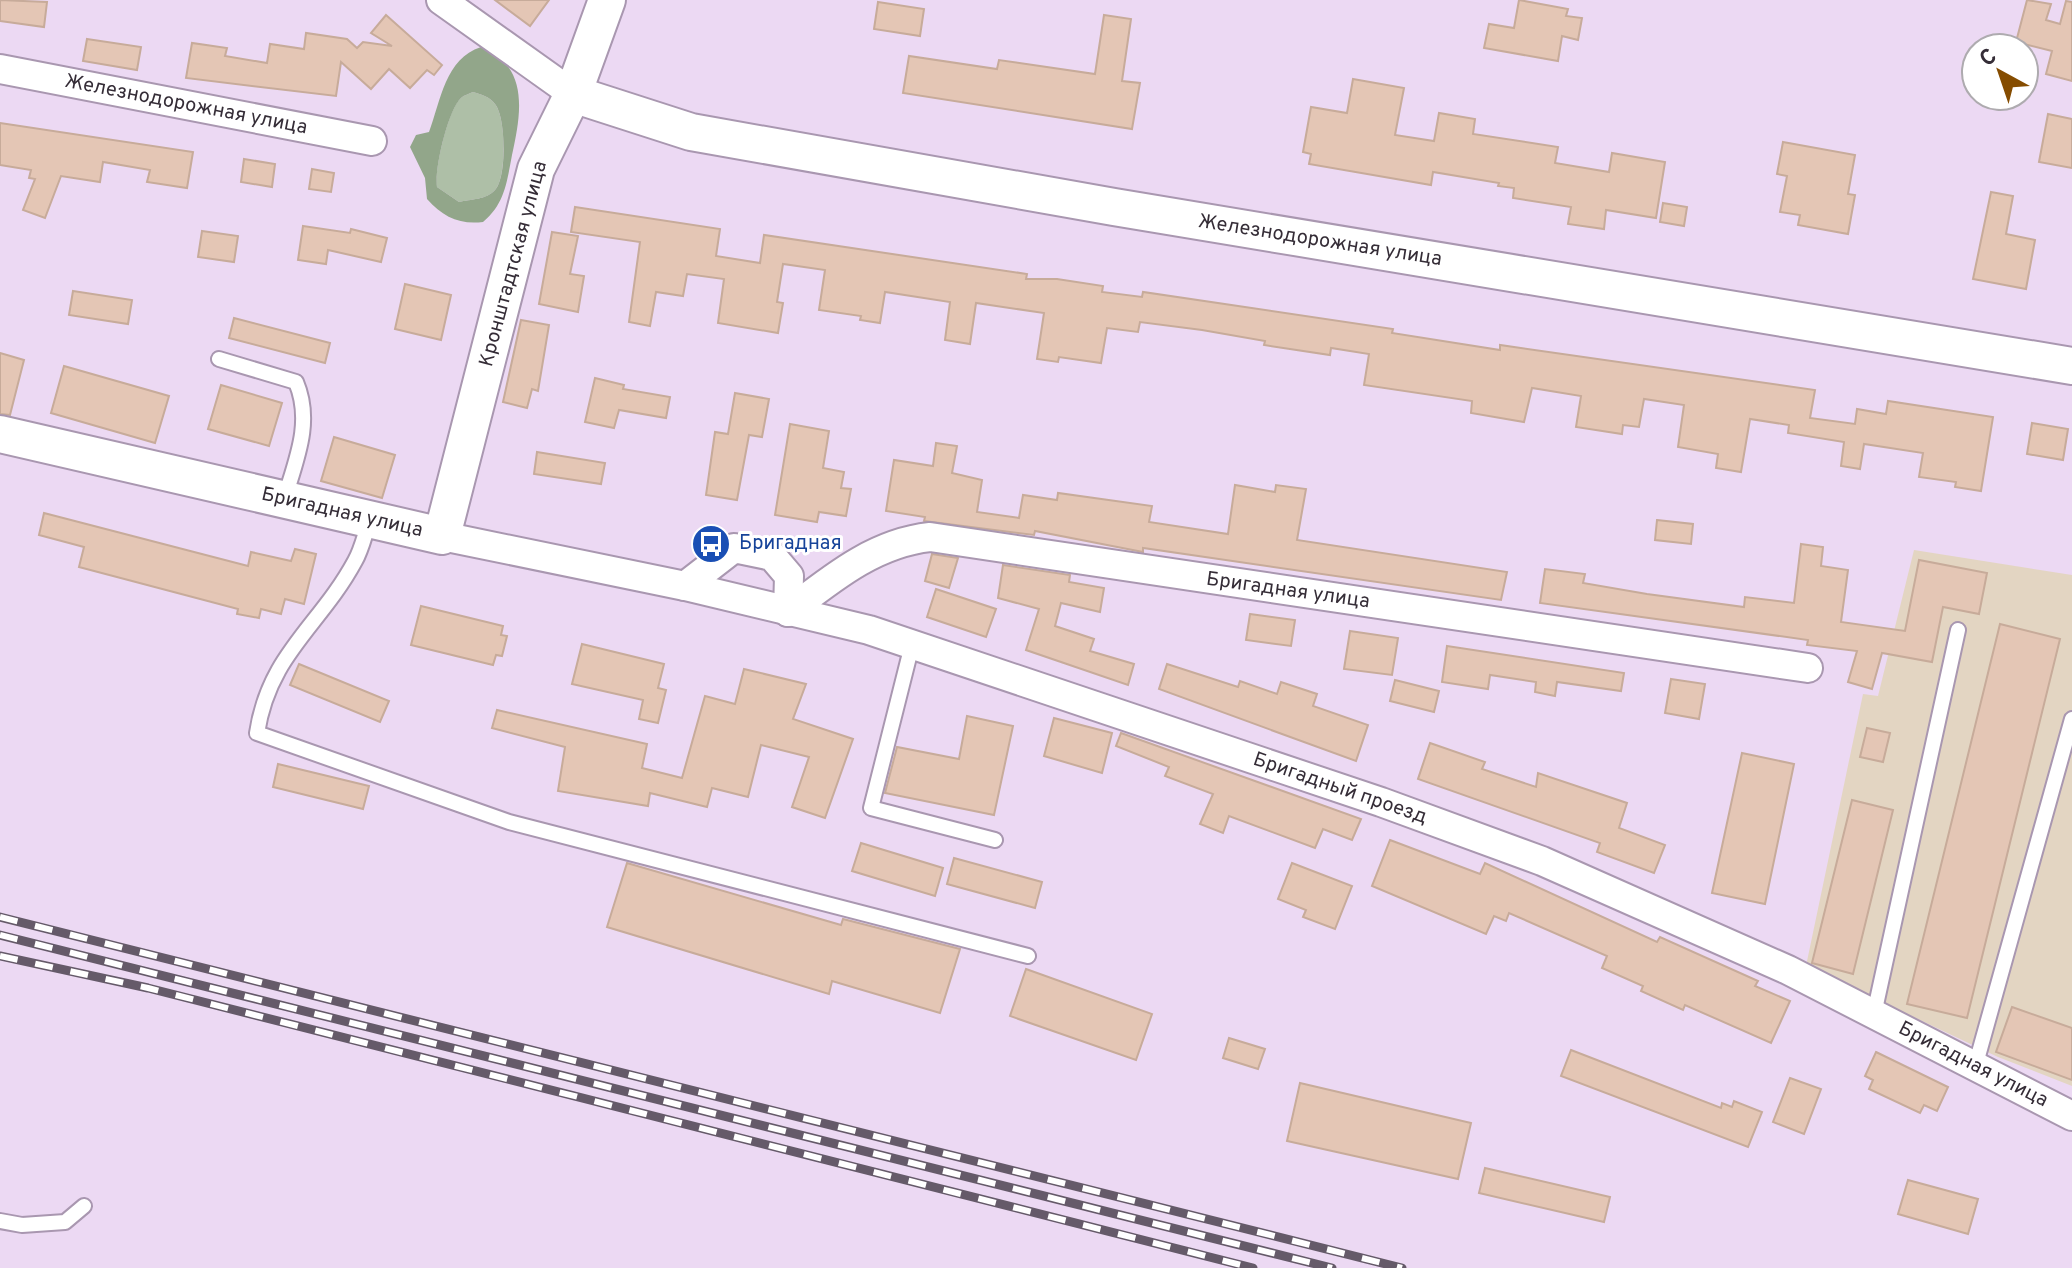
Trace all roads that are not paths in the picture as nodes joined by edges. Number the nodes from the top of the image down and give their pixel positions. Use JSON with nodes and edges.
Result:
{"nodes":[{"id":1,"x":441,"y":0,"type":"edge"},
{"id":2,"x":607,"y":0,"type":"edge"},
{"id":3,"x":0,"y":69,"type":"edge"},
{"id":4,"x":573,"y":94,"type":"junction"},
{"id":5,"x":372,"y":141,"type":"dead end"},
{"id":6,"x":219,"y":359,"type":"dead end"},
{"id":7,"x":2072,"y":366,"type":"edge"},
{"id":8,"x":0,"y":434,"type":"edge"},
{"id":9,"x":284,"y":500,"type":"junction"},
{"id":10,"x":370,"y":520,"type":"junction"},
{"id":11,"x":442,"y":536,"type":"junction"},
{"id":12,"x":685,"y":586,"type":"junction"},
{"id":13,"x":788,"y":612,"type":"junction"},
{"id":14,"x":1958,"y":630,"type":"dead end"},
{"id":15,"x":912,"y":645,"type":"junction"},
{"id":16,"x":1808,"y":668,"type":"dead end"},
{"id":17,"x":2072,"y":719,"type":"edge"},
{"id":18,"x":995,"y":840,"type":"dead end"},
{"id":19,"x":1028,"y":956,"type":"dead end"},
{"id":20,"x":1874,"y":1014,"type":"junction"},
{"id":21,"x":1975,"y":1067,"type":"junction"},
{"id":22,"x":2072,"y":1116,"type":"edge"},
{"id":23,"x":84,"y":1206,"type":"dead end"},
{"id":24,"x":0,"y":1221,"type":"edge"}],
"edges":[{"from":1,"to":4,"type":"street"},
{"from":2,"to":4,"type":"street","name":"Кронштадтская улица"},
{"from":3,"to":5,"type":"street","name":"Железнодорожная улица"},
{"from":4,"to":7,"type":"street","name":"Железнодорожная улица"},
{"from":4,"to":11,"type":"street","name":"Кронштадтская улица"},
{"from":6,"to":9,"type":"lane"},
{"from":8,"to":9,"type":"street","name":"Бригадная улица"},
{"from":9,"to":10,"type":"street","name":"Бригадная улица"},
{"from":10,"to":11,"type":"street","name":"Бригадная улица"},
{"from":10,"to":19,"type":"lane"},
{"from":11,"to":12,"type":"street","name":"Бригадная улица"},
{"from":12,"to":13,"type":"street","name":"Бригадная улица"},
{"from":12,"to":13,"type":"street"},
{"from":13,"to":15,"type":"street","name":"Бригадный проезд"},
{"from":13,"to":16,"type":"street","name":"Бригадная улица"},
{"from":14,"to":20,"type":"lane"},
{"from":15,"to":18,"type":"lane"},
{"from":15,"to":20,"type":"street","name":"Бригадный проезд"},
{"from":17,"to":21,"type":"lane"},
{"from":20,"to":21,"type":"street","name":"Бригадная улица"},
{"from":21,"to":22,"type":"street","name":"Бригадная улица"},
{"from":23,"to":24,"type":"lane"}]}
